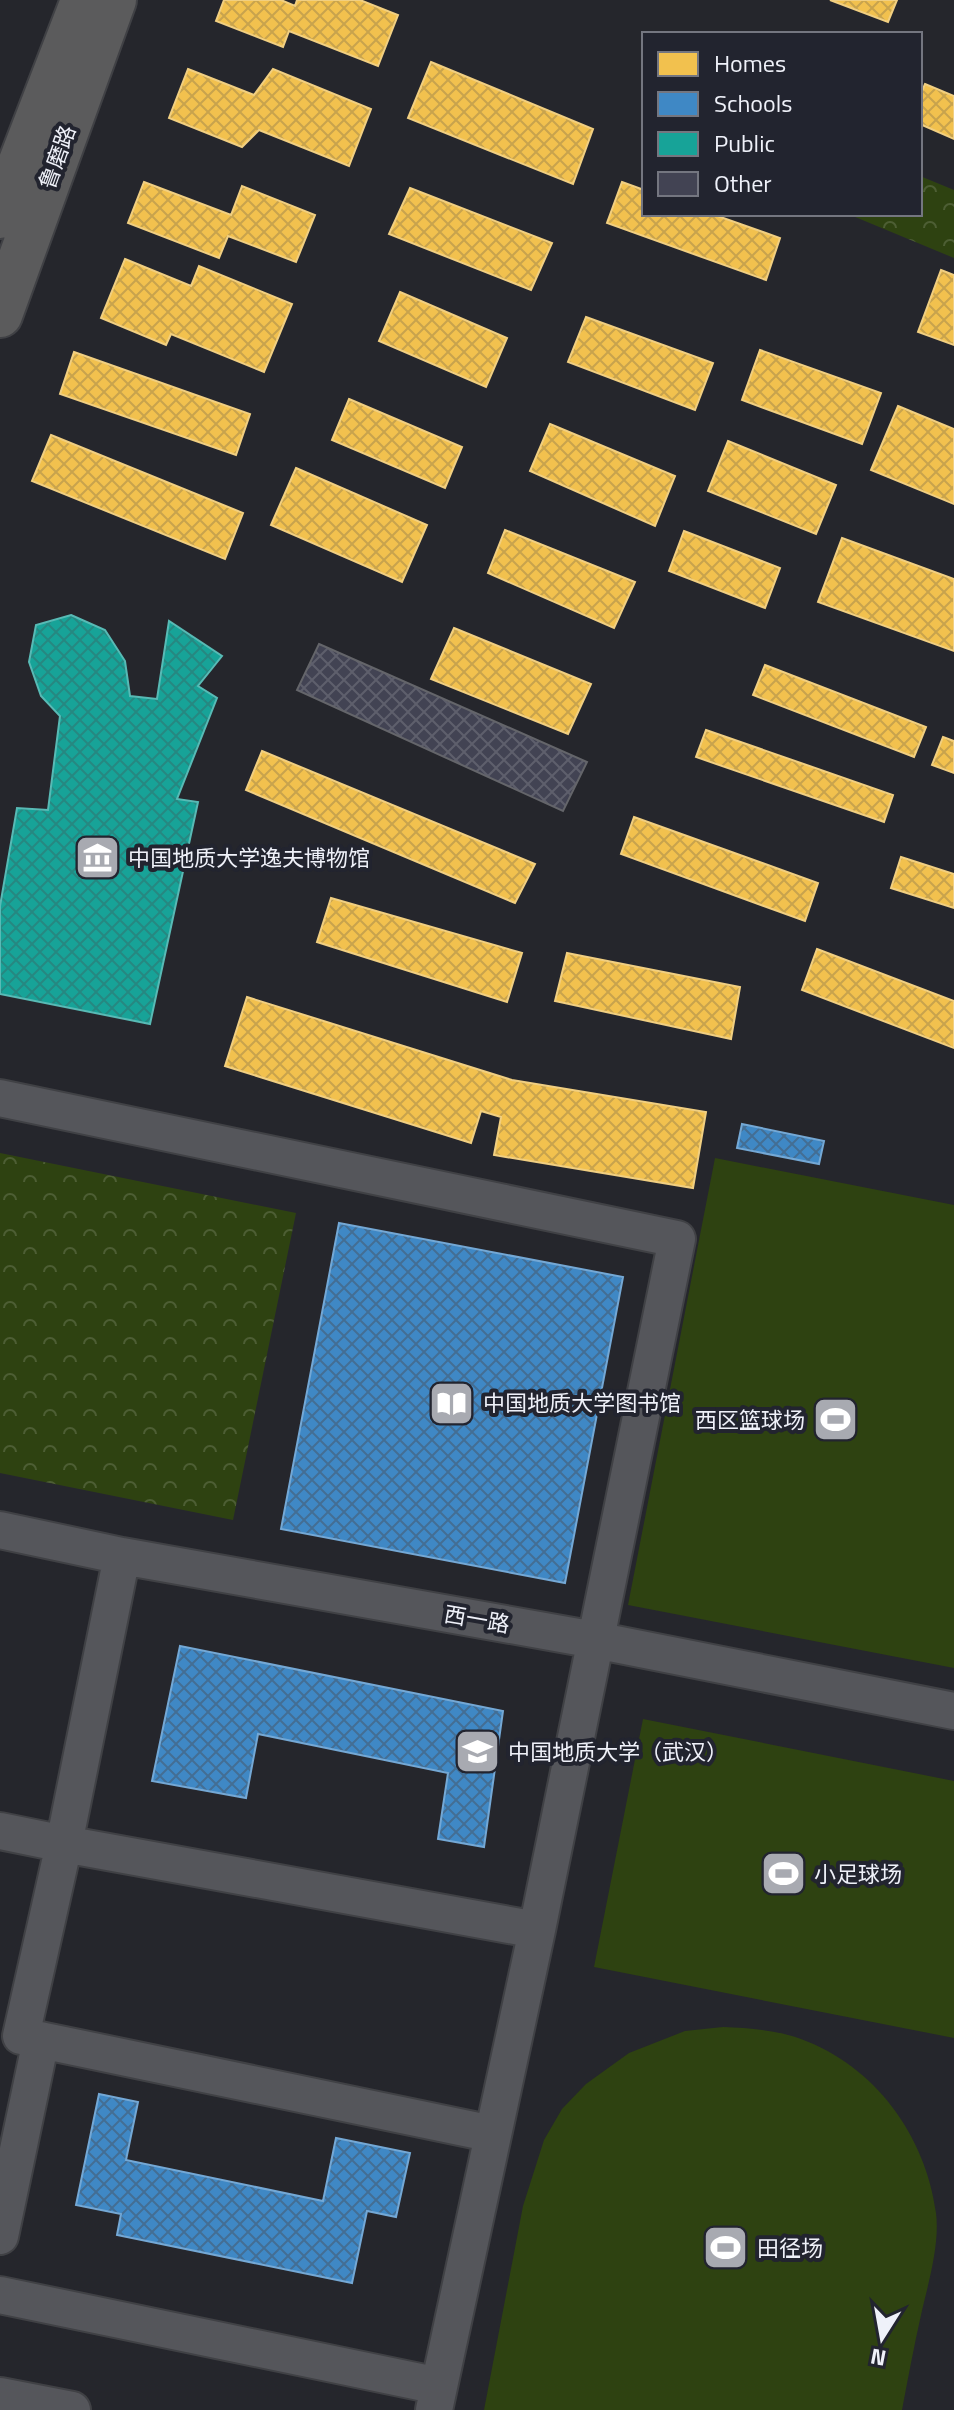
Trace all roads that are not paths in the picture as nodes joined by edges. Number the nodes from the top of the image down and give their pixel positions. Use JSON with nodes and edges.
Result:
{"nodes":[{"id":1,"x":83,"y":0,"type":"edge"},
{"id":2,"x":114,"y":0,"type":"edge"},
{"id":3,"x":13,"y":148,"type":"edge"},
{"id":4,"x":0,"y":216,"type":"edge"},
{"id":5,"x":0,"y":315,"type":"edge"},
{"id":6,"x":0,"y":1098,"type":"edge"},
{"id":7,"x":0,"y":1530,"type":"edge"},
{"id":8,"x":122,"y":1556,"type":"junction"},
{"id":9,"x":595,"y":1640,"type":"junction"},
{"id":10,"x":954,"y":1711,"type":"edge"},
{"id":11,"x":0,"y":1831,"type":"edge"},
{"id":12,"x":64,"y":1844,"type":"junction"},
{"id":13,"x":537,"y":1930,"type":"junction"},
{"id":14,"x":21,"y":2036,"type":"edge"},
{"id":15,"x":493,"y":2134,"type":"junction"},
{"id":16,"x":0,"y":2236,"type":"edge"},
{"id":17,"x":0,"y":2295,"type":"edge"},
{"id":18,"x":0,"y":2396,"type":"edge"},
{"id":19,"x":436,"y":2398,"type":"edge"},
{"id":20,"x":72,"y":2410,"type":"edge"}],
"edges":[{"from":1,"to":3,"type":"main road","name":"鲁磨路"},
{"from":2,"to":5,"type":"main road","name":"鲁磨路"},
{"from":3,"to":4,"type":"main road","name":"鲁磨路"},
{"from":6,"to":9,"type":"street"},
{"from":7,"to":8,"type":"street","name":"西一路"},
{"from":8,"to":9,"type":"street","name":"西一路"},
{"from":8,"to":12,"type":"street"},
{"from":9,"to":10,"type":"street","name":"西一路"},
{"from":9,"to":13,"type":"street"},
{"from":11,"to":12,"type":"street"},
{"from":12,"to":13,"type":"street"},
{"from":12,"to":14,"type":"street"},
{"from":13,"to":15,"type":"street"},
{"from":14,"to":15,"type":"street"},
{"from":14,"to":16,"type":"street"},
{"from":15,"to":19,"type":"street"},
{"from":17,"to":19,"type":"street"},
{"from":18,"to":20,"type":"street"}]}
